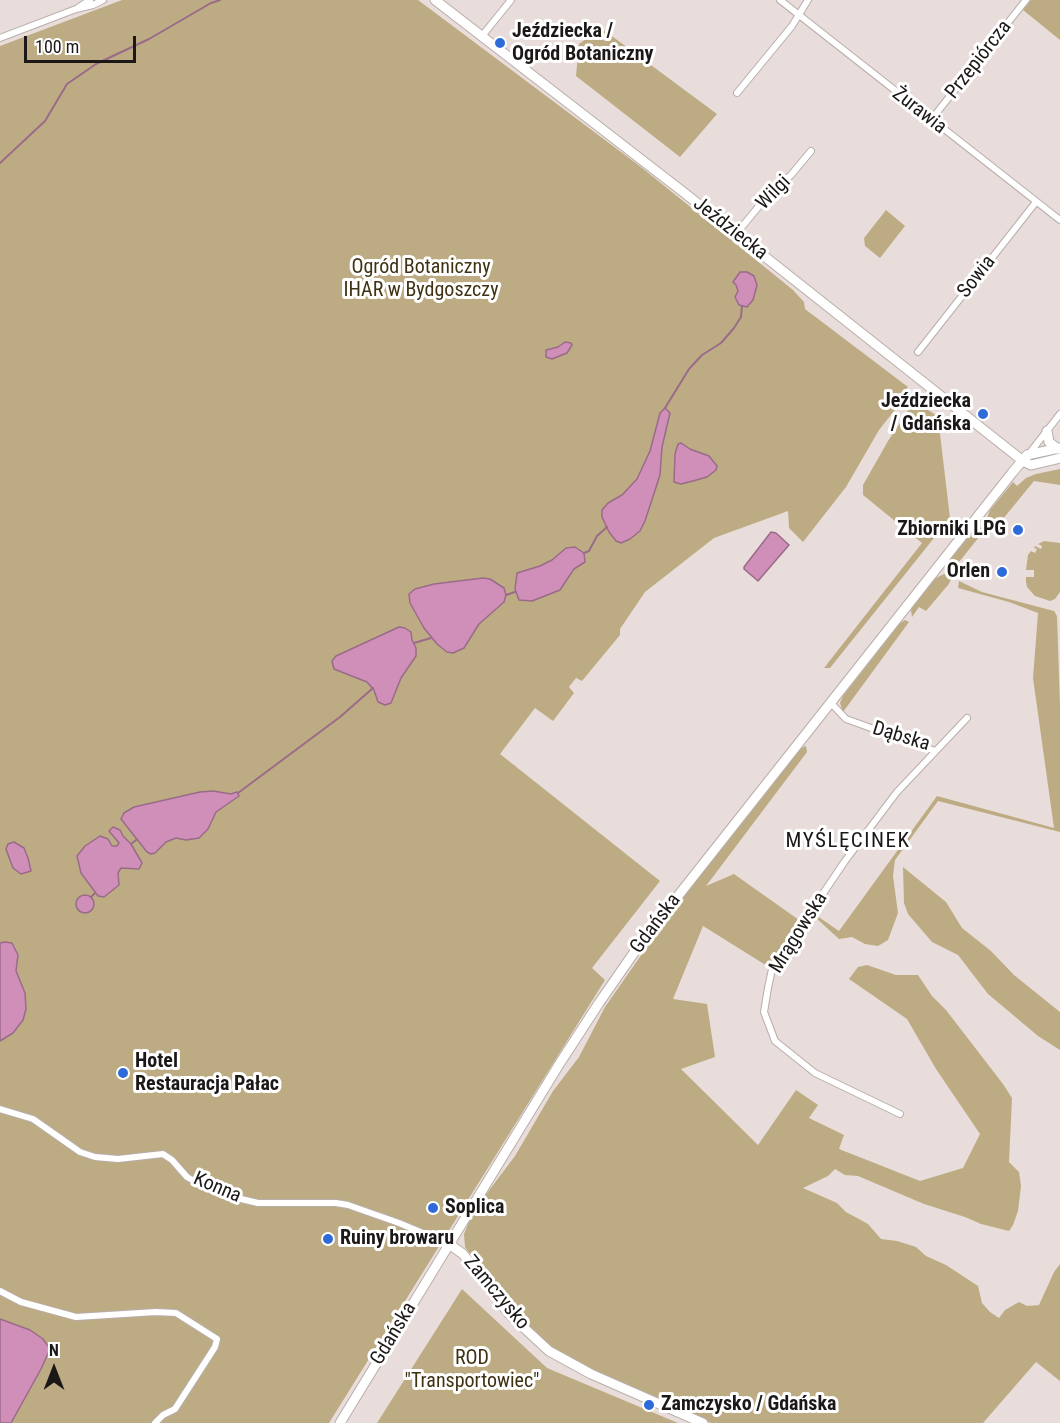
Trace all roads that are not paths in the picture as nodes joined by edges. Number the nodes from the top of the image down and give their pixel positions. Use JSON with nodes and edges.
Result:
{"nodes":[{"id":1,"x":90,"y":0,"type":"edge"},
{"id":2,"x":103,"y":0,"type":"edge"},
{"id":3,"x":435,"y":0,"type":"edge"},
{"id":4,"x":511,"y":0,"type":"edge"},
{"id":5,"x":780,"y":0,"type":"edge"},
{"id":6,"x":808,"y":0,"type":"edge"},
{"id":7,"x":1026,"y":0,"type":"edge"},
{"id":8,"x":76,"y":9,"type":"junction"},
{"id":9,"x":798,"y":14,"type":"junction"},
{"id":10,"x":482,"y":36,"type":"junction"},
{"id":11,"x":0,"y":38,"type":"edge"},
{"id":12,"x":737,"y":93,"type":"dead end"},
{"id":13,"x":931,"y":120,"type":"junction"},
{"id":14,"x":811,"y":151,"type":"dead end"},
{"id":15,"x":1035,"y":202,"type":"junction"},
{"id":16,"x":1060,"y":220,"type":"edge"},
{"id":17,"x":736,"y":234,"type":"junction"},
{"id":18,"x":918,"y":352,"type":"dead end"},
{"id":19,"x":1060,"y":414,"type":"edge"},
{"id":20,"x":1047,"y":431,"type":"junction"},
{"id":21,"x":1059,"y":452,"type":"edge"},
{"id":22,"x":1025,"y":458,"type":"junction"},
{"id":23,"x":831,"y":702,"type":"junction"},
{"id":24,"x":967,"y":718,"type":"dead end"},
{"id":25,"x":935,"y":751,"type":"junction"},
{"id":26,"x":0,"y":1109,"type":"edge"},
{"id":27,"x":900,"y":1114,"type":"dead end"},
{"id":28,"x":449,"y":1244,"type":"junction"},
{"id":29,"x":0,"y":1291,"type":"edge"},
{"id":30,"x":155,"y":1423,"type":"edge"},
{"id":31,"x":340,"y":1423,"type":"edge"},
{"id":32,"x":703,"y":1423,"type":"edge"}],
"edges":[{"from":1,"to":8,"type":"street"},
{"from":2,"to":8,"type":"street"},
{"from":3,"to":10,"type":"main road","name":"Jeździecka"},
{"from":4,"to":10,"type":"street"},
{"from":5,"to":9,"type":"street","name":"Żurawia"},
{"from":6,"to":9,"type":"street"},
{"from":7,"to":13,"type":"street","name":"Przepiórcza"},
{"from":8,"to":11,"type":"street"},
{"from":9,"to":12,"type":"street"},
{"from":9,"to":13,"type":"street","name":"Żurawia"},
{"from":10,"to":17,"type":"main road","name":"Jeździecka"},
{"from":13,"to":15,"type":"street","name":"Żurawia"},
{"from":14,"to":17,"type":"street","name":"Wilgi"},
{"from":15,"to":16,"type":"street","name":"Żurawia"},
{"from":15,"to":18,"type":"street","name":"Sowia"},
{"from":17,"to":22,"type":"main road","name":"Jeździecka"},
{"from":19,"to":20,"type":"street","name":"Gdańska"},
{"from":20,"to":21,"type":"main road"},
{"from":20,"to":22,"type":"street","name":"Gdańska"},
{"from":21,"to":22,"type":"main road"},
{"from":22,"to":23,"type":"main road","name":"Gdańska"},
{"from":23,"to":25,"type":"street","name":"Dąbska"},
{"from":23,"to":28,"type":"main road","name":"Gdańska"},
{"from":24,"to":25,"type":"street","name":"Dąbska"},
{"from":25,"to":27,"type":"street","name":"Mrągowska"},
{"from":26,"to":28,"type":"street","name":"Konna"},
{"from":28,"to":31,"type":"main road","name":"Gdańska"},
{"from":28,"to":32,"type":"main road","name":"Zamczysko"},
{"from":29,"to":30,"type":"street"}]}
